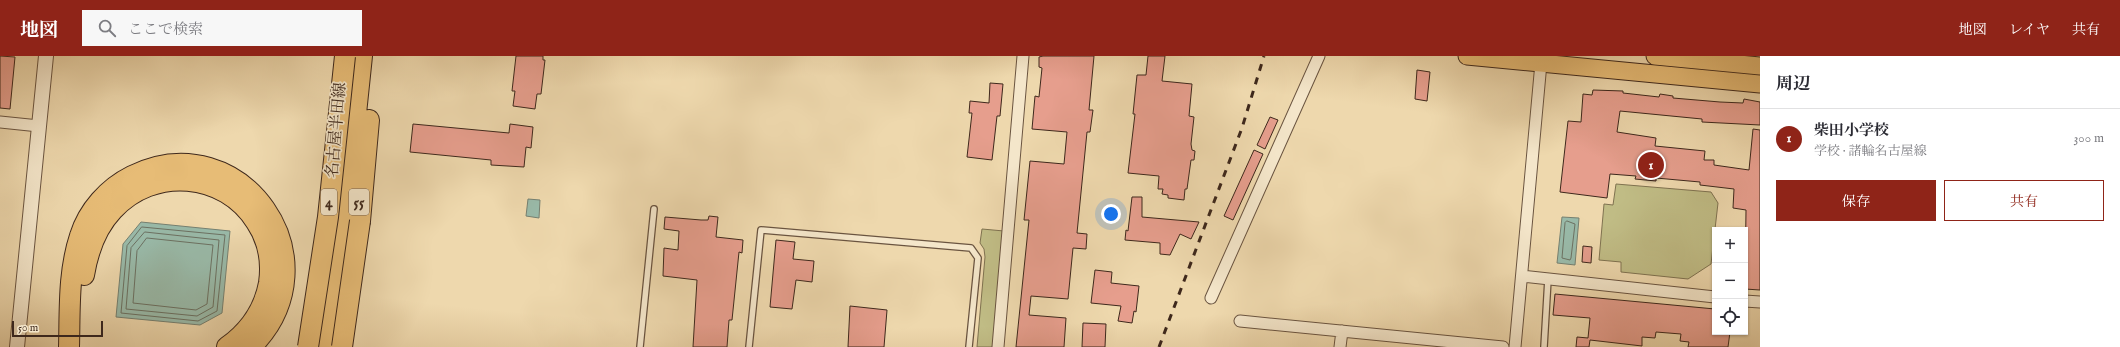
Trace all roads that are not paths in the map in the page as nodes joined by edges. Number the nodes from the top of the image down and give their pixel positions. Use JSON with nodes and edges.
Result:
{"nodes":[{"id":1,"x":46,"y":56,"type":"edge"},
{"id":2,"x":341,"y":56,"type":"edge"},
{"id":3,"x":345,"y":56,"type":"edge"},
{"id":4,"x":362,"y":56,"type":"edge"},
{"id":5,"x":369,"y":56,"type":"edge"},
{"id":6,"x":1023,"y":56,"type":"edge"},
{"id":7,"x":1319,"y":56,"type":"edge"},
{"id":8,"x":1467,"y":56,"type":"edge"},
{"id":9,"x":1655,"y":56,"type":"edge"},
{"id":10,"x":1682,"y":57,"type":"edge"},
{"id":11,"x":1542,"y":63,"type":"junction"},
{"id":12,"x":1760,"y":66,"type":"edge"},
{"id":13,"x":1760,"y":84,"type":"edge"},
{"id":14,"x":341,"y":99,"type":"junction"},
{"id":15,"x":0,"y":122,"type":"edge"},
{"id":16,"x":39,"y":126,"type":"junction"},
{"id":17,"x":654,"y":209,"type":"dead end"},
{"id":18,"x":1522,"y":276,"type":"junction"},
{"id":19,"x":1548,"y":279,"type":"junction"},
{"id":20,"x":1712,"y":297,"type":"edge"},
{"id":21,"x":1211,"y":298,"type":"dead end"},
{"id":22,"x":1748,"y":301,"type":"edge"},
{"id":23,"x":1760,"y":302,"type":"edge"},
{"id":24,"x":1240,"y":321,"type":"dead end"},
{"id":25,"x":1342,"y":331,"type":"junction"},
{"id":26,"x":17,"y":347,"type":"edge"},
{"id":27,"x":69,"y":347,"type":"edge"},
{"id":28,"x":81,"y":347,"type":"edge"},
{"id":29,"x":227,"y":347,"type":"edge"},
{"id":30,"x":252,"y":347,"type":"edge"},
{"id":31,"x":298,"y":347,"type":"edge"},
{"id":32,"x":308,"y":347,"type":"edge"},
{"id":33,"x":316,"y":347,"type":"edge"},
{"id":34,"x":326,"y":347,"type":"edge"},
{"id":35,"x":342,"y":347,"type":"edge"},
{"id":36,"x":349,"y":347,"type":"edge"},
{"id":37,"x":640,"y":347,"type":"edge"},
{"id":38,"x":749,"y":347,"type":"edge"},
{"id":39,"x":969,"y":347,"type":"edge"},
{"id":40,"x":998,"y":347,"type":"edge"},
{"id":41,"x":1340,"y":347,"type":"edge"},
{"id":42,"x":1504,"y":347,"type":"edge"},
{"id":43,"x":1515,"y":347,"type":"edge"},
{"id":44,"x":1544,"y":347,"type":"edge"}],
"edges":[{"from":1,"to":16,"type":"street"},
{"from":2,"to":33,"type":"main road","name":"名古屋半田線","number":"55"},
{"from":3,"to":14,"type":"highway","number":"4","bridge":true},
{"from":4,"to":34,"type":"highway","number":"4"},
{"from":5,"to":35,"type":"highway","bridge":true},
{"from":5,"to":36,"type":"main road","name":"名古屋半田線","number":"55"},
{"from":6,"to":40,"type":"street"},
{"from":7,"to":21,"type":"street"},
{"from":8,"to":11,"type":"main road"},
{"from":9,"to":10,"type":"main road"},
{"from":10,"to":12,"type":"main road"},
{"from":11,"to":13,"type":"main road"},
{"from":11,"to":18,"type":"street"},
{"from":14,"to":31,"type":"highway","bridge":true},
{"from":14,"to":32,"type":"highway","number":"4","bridge":true},
{"from":15,"to":16,"type":"street"},
{"from":16,"to":26,"type":"street"},
{"from":17,"to":37,"type":"lane"},
{"from":18,"to":19,"type":"street"},
{"from":18,"to":43,"type":"street"},
{"from":19,"to":20,"type":"street"},
{"from":19,"to":44,"type":"lane"},
{"from":22,"to":23,"type":"street"},
{"from":24,"to":25,"type":"street"},
{"from":25,"to":41,"type":"street"},
{"from":25,"to":42,"type":"street"},
{"from":27,"to":30,"type":"highway"},
{"from":28,"to":29,"type":"highway"},
{"from":38,"to":39,"type":"lane"}]}
